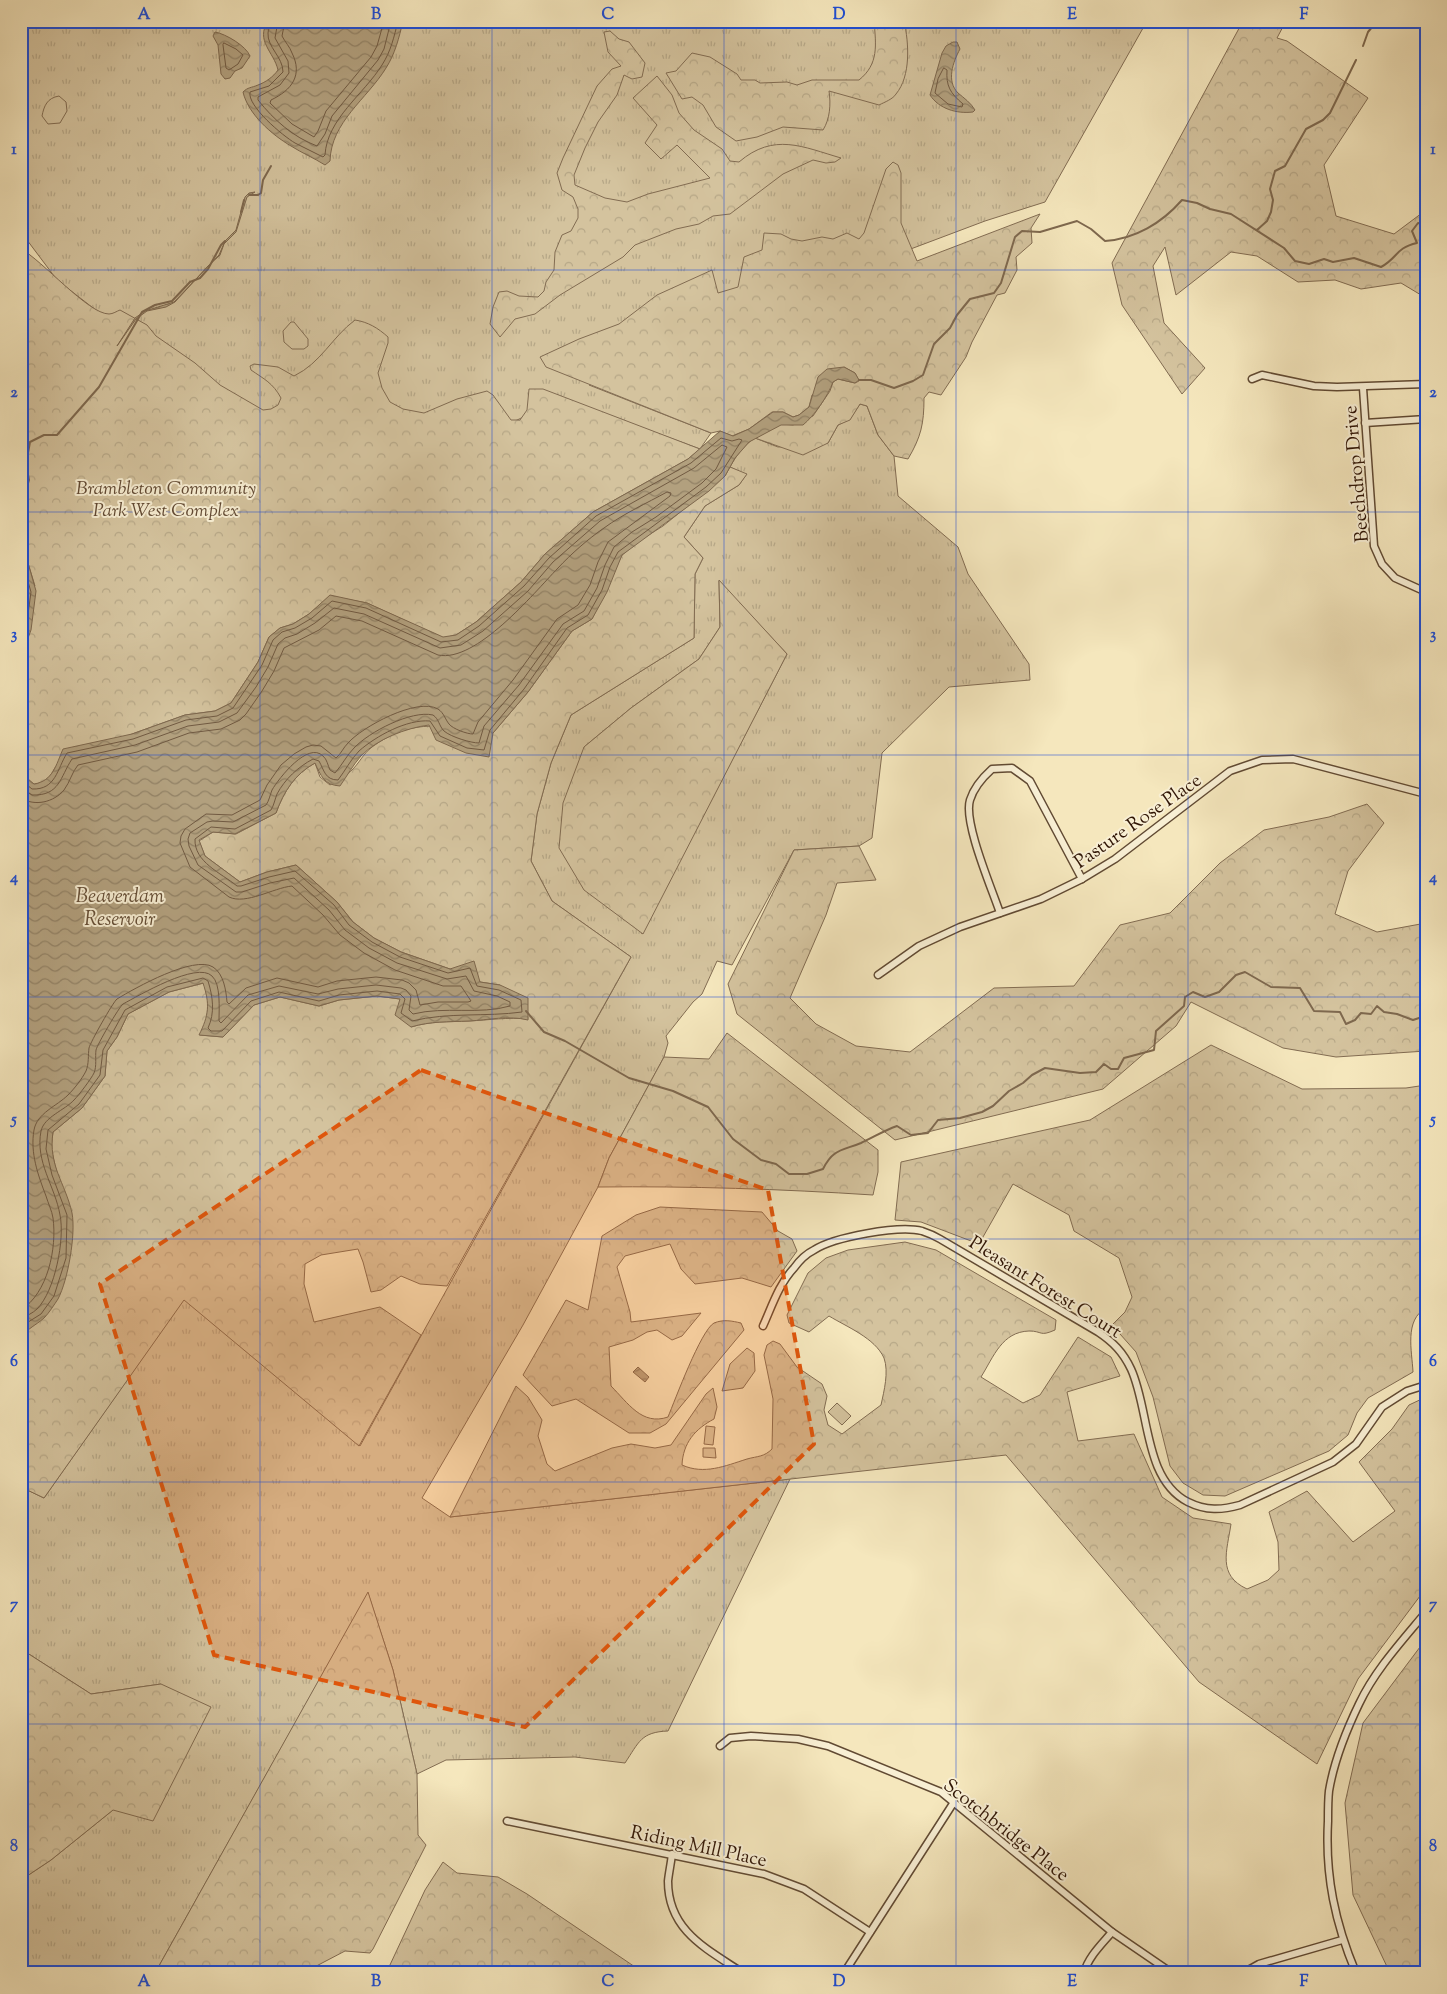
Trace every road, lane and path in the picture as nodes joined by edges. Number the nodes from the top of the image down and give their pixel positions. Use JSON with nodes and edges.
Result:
{"nodes":[{"id":1,"x":1252,"y":380,"type":"dead end"},
{"id":2,"x":1426,"y":384,"type":"edge"},
{"id":3,"x":1363,"y":388,"type":"junction"},
{"id":4,"x":1426,"y":419,"type":"edge"},
{"id":5,"x":1365,"y":423,"type":"junction"},
{"id":6,"x":1426,"y":592,"type":"edge"},
{"id":7,"x":1426,"y":794,"type":"edge"},
{"id":8,"x":1082,"y":879,"type":"junction"},
{"id":9,"x":1000,"y":913,"type":"junction"},
{"id":10,"x":878,"y":975,"type":"dead end"},
{"id":11,"x":764,"y":1326,"type":"dead end"},
{"id":12,"x":1426,"y":1384,"type":"edge"},
{"id":13,"x":1426,"y":1612,"type":"edge"},
{"id":14,"x":720,"y":1746,"type":"dead end"},
{"id":15,"x":954,"y":1802,"type":"junction"},
{"id":16,"x":507,"y":1821,"type":"dead end"},
{"id":17,"x":672,"y":1854,"type":"junction"},
{"id":18,"x":870,"y":1932,"type":"junction"},
{"id":19,"x":1112,"y":1932,"type":"junction"},
{"id":20,"x":1342,"y":1940,"type":"junction"},
{"id":21,"x":743,"y":1973,"type":"edge"},
{"id":22,"x":844,"y":1973,"type":"edge"},
{"id":23,"x":1084,"y":1973,"type":"edge"},
{"id":24,"x":1172,"y":1973,"type":"edge"},
{"id":25,"x":1243,"y":1973,"type":"edge"},
{"id":26,"x":1356,"y":1973,"type":"edge"}],
"edges":[{"from":1,"to":3,"type":"street"},
{"from":2,"to":3,"type":"street"},
{"from":3,"to":5,"type":"street","name":"Beechdrop Drive"},
{"from":4,"to":5,"type":"street"},
{"from":5,"to":6,"type":"street","name":"Beechdrop Drive"},
{"from":7,"to":8,"type":"street","name":"Pasture Rose Place"},
{"from":8,"to":9,"type":"street","name":"Pasture Rose Place"},
{"from":8,"to":9,"type":"street"},
{"from":9,"to":10,"type":"street","name":"Pasture Rose Place"},
{"from":11,"to":12,"type":"street","name":"Pleasant Forest Court"},
{"from":13,"to":20,"type":"street"},
{"from":14,"to":15,"type":"street","name":"Scotchbridge Place"},
{"from":15,"to":18,"type":"street"},
{"from":15,"to":19,"type":"street","name":"Scotchbridge Place"},
{"from":16,"to":17,"type":"street","name":"Riding Mill Place"},
{"from":17,"to":18,"type":"street","name":"Riding Mill Place"},
{"from":17,"to":21,"type":"street"},
{"from":18,"to":22,"type":"street"},
{"from":19,"to":23,"type":"street"},
{"from":19,"to":24,"type":"street","name":"Scotchbridge Place"},
{"from":20,"to":25,"type":"street"},
{"from":20,"to":26,"type":"street"}]}
